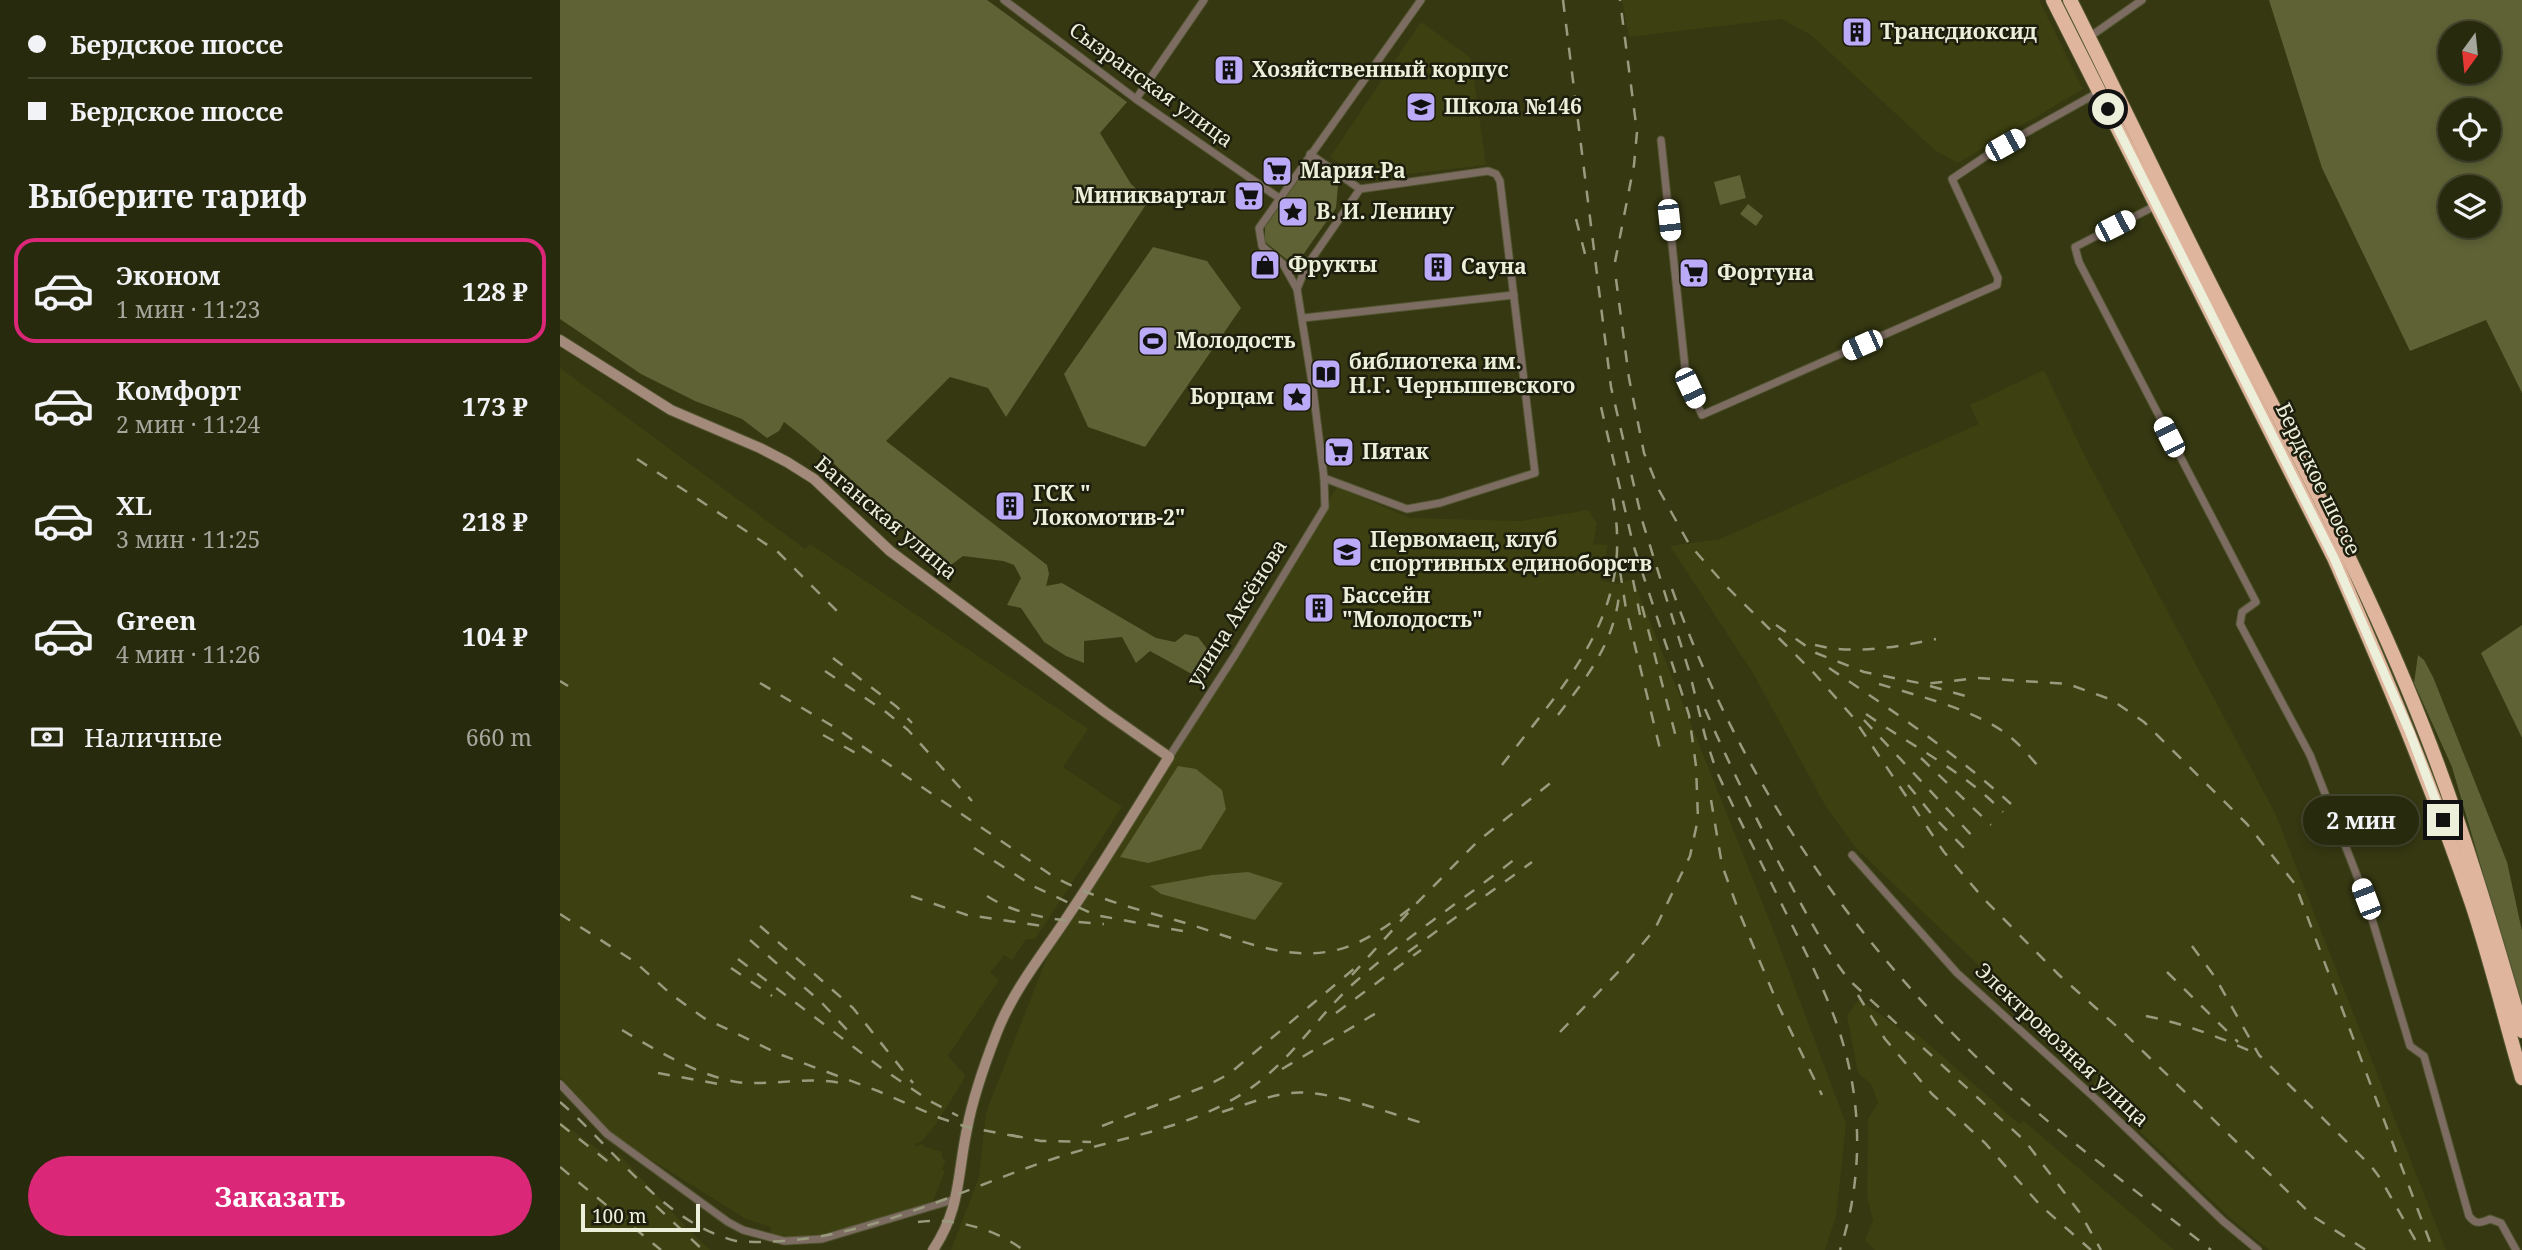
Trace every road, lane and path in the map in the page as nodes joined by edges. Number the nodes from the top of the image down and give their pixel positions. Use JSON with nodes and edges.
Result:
{"nodes":[{"id":1,"x":1004,"y":0,"type":"edge"},
{"id":2,"x":1204,"y":0,"type":"edge"},
{"id":3,"x":1421,"y":0,"type":"edge"},
{"id":4,"x":2053,"y":0,"type":"edge"},
{"id":5,"x":2070,"y":0,"type":"edge"},
{"id":6,"x":2142,"y":0,"type":"edge"},
{"id":7,"x":2089,"y":38,"type":"junction"},
{"id":8,"x":2076,"y":46,"type":"junction"},
{"id":9,"x":2106,"y":89,"type":"junction"},
{"id":10,"x":1136,"y":99,"type":"junction"},
{"id":11,"x":1661,"y":140,"type":"dead end"},
{"id":12,"x":1310,"y":154,"type":"junction"},
{"id":13,"x":1360,"y":189,"type":"junction"},
{"id":14,"x":1279,"y":198,"type":"junction"},
{"id":15,"x":2155,"y":206,"type":"junction"},
{"id":16,"x":1297,"y":289,"type":"junction"},
{"id":17,"x":1514,"y":295,"type":"junction"},
{"id":18,"x":1303,"y":317,"type":"junction"},
{"id":19,"x":560,"y":340,"type":"edge"},
{"id":20,"x":1324,"y":478,"type":"junction"},
{"id":21,"x":1169,"y":757,"type":"junction"},
{"id":22,"x":1852,"y":855,"type":"dead end"},
{"id":23,"x":2522,"y":1031,"type":"edge"},
{"id":24,"x":2522,"y":1078,"type":"edge"},
{"id":25,"x":560,"y":1084,"type":"edge"},
{"id":26,"x":956,"y":1199,"type":"junction"},
{"id":27,"x":933,"y":1250,"type":"edge"},
{"id":28,"x":2258,"y":1250,"type":"edge"},
{"id":29,"x":2516,"y":1250,"type":"edge"}],
"edges":[{"from":1,"to":10,"type":"street","name":"Сызранская улица"},
{"from":2,"to":10,"type":"street"},
{"from":3,"to":12,"type":"street","name":"улица Аксёнова"},
{"from":4,"to":8,"type":"highway","name":"Бердское шоссе"},
{"from":5,"to":7,"type":"highway","name":"Бердское шоссе"},
{"from":6,"to":7,"type":"street"},
{"from":7,"to":8,"type":"street"},
{"from":7,"to":9,"type":"highway","name":"Бердское шоссе"},
{"from":8,"to":9,"type":"highway","name":"Бердское шоссе"},
{"from":9,"to":11,"type":"street"},
{"from":9,"to":15,"type":"highway","name":"Бердское шоссе"},
{"from":9,"to":23,"type":"highway","name":"Бердское шоссе"},
{"from":10,"to":14,"type":"street","name":"Сызранская улица"},
{"from":12,"to":13,"type":"street"},
{"from":12,"to":14,"type":"street","name":"улица Аксёнова"},
{"from":13,"to":16,"type":"street"},
{"from":13,"to":17,"type":"street"},
{"from":14,"to":16,"type":"street","name":"улица Аксёнова"},
{"from":15,"to":24,"type":"highway","name":"Бердское шоссе"},
{"from":15,"to":29,"type":"street"},
{"from":16,"to":18,"type":"street","name":"улица Аксёнова"},
{"from":17,"to":18,"type":"street"},
{"from":17,"to":20,"type":"street"},
{"from":18,"to":20,"type":"street","name":"улица Аксёнова"},
{"from":19,"to":21,"type":"street","name":"Баганская улица"},
{"from":20,"to":21,"type":"street","name":"улица Аксёнова"},
{"from":21,"to":26,"type":"street","name":"улица Аксёнова"},
{"from":22,"to":28,"type":"street","name":"Электровозная улица"},
{"from":25,"to":26,"type":"street"},
{"from":26,"to":27,"type":"street","name":"улица Аксёнова"}]}
